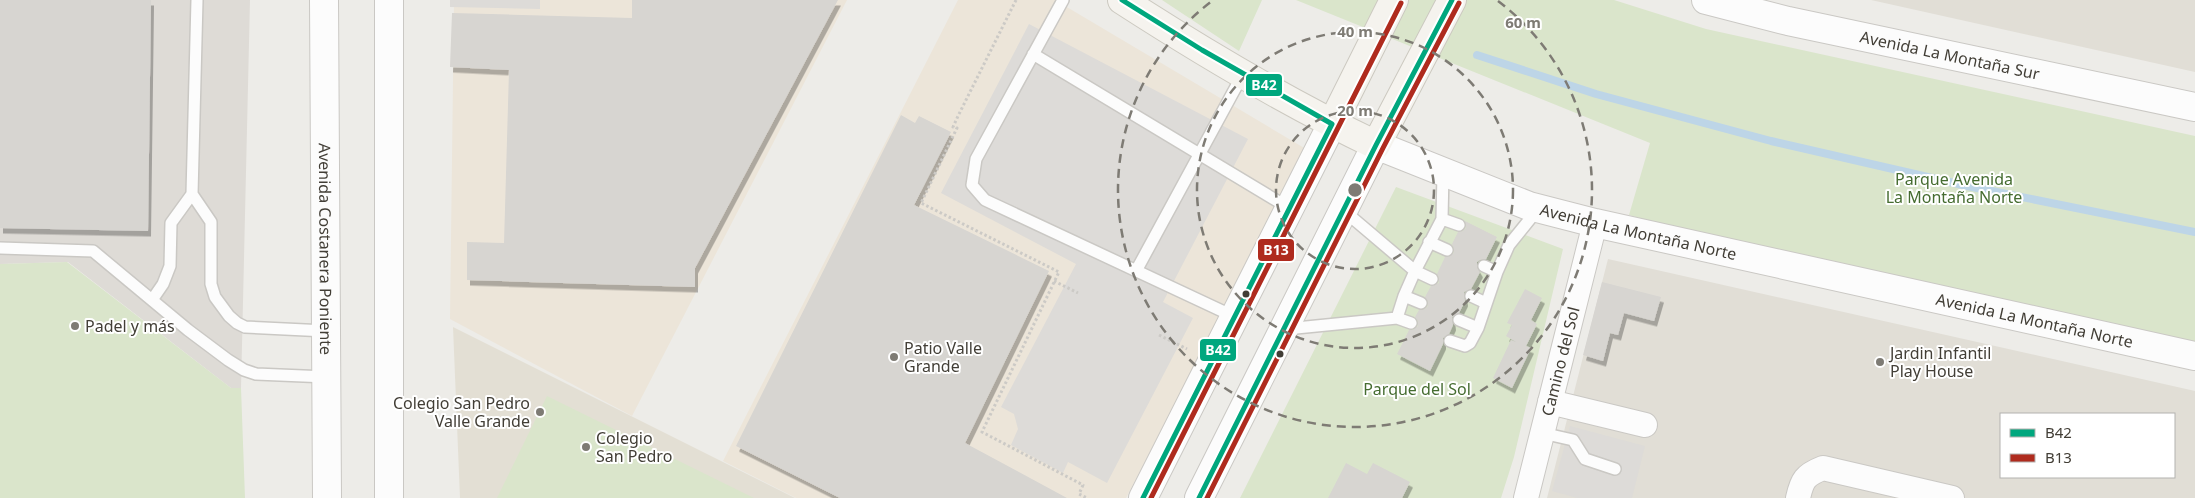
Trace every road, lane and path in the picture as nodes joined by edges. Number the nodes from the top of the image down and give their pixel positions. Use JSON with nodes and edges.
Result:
{"nodes":[{"id":1,"x":196,"y":0,"type":"edge"},
{"id":2,"x":324,"y":0,"type":"edge"},
{"id":3,"x":389,"y":0,"type":"edge"},
{"id":4,"x":1016,"y":0,"type":"edge"},
{"id":5,"x":1063,"y":0,"type":"edge"},
{"id":6,"x":1122,"y":0,"type":"edge"},
{"id":7,"x":1394,"y":0,"type":"edge"},
{"id":8,"x":1452,"y":0,"type":"edge"},
{"id":9,"x":1706,"y":0,"type":"edge"},
{"id":10,"x":1033,"y":54,"type":"junction"},
{"id":11,"x":1243,"y":74,"type":"junction"},
{"id":12,"x":2195,"y":106,"type":"edge"},
{"id":13,"x":1332,"y":124,"type":"junction"},
{"id":14,"x":1376,"y":145,"type":"junction"},
{"id":15,"x":1199,"y":154,"type":"junction"},
{"id":16,"x":1443,"y":173,"type":"junction"},
{"id":17,"x":192,"y":194,"type":"junction"},
{"id":18,"x":1289,"y":208,"type":"junction"},
{"id":19,"x":1538,"y":208,"type":"junction"},
{"id":20,"x":1343,"y":210,"type":"junction"},
{"id":21,"x":1442,"y":219,"type":"junction"},
{"id":22,"x":1595,"y":223,"type":"junction"},
{"id":23,"x":1460,"y":226,"type":"dead end"},
{"id":24,"x":1498,"y":241,"type":"dead end"},
{"id":25,"x":1429,"y":242,"type":"junction"},
{"id":26,"x":1509,"y":245,"type":"junction"},
{"id":27,"x":0,"y":248,"type":"edge"},
{"id":28,"x":1447,"y":250,"type":"dead end"},
{"id":29,"x":1484,"y":266,"type":"dead end"},
{"id":30,"x":1136,"y":271,"type":"junction"},
{"id":31,"x":1415,"y":271,"type":"junction"},
{"id":32,"x":1497,"y":272,"type":"junction"},
{"id":33,"x":1432,"y":279,"type":"dead end"},
{"id":34,"x":1054,"y":281,"type":"junction"},
{"id":35,"x":1078,"y":293,"type":"dead end"},
{"id":36,"x":1404,"y":296,"type":"junction"},
{"id":37,"x":1471,"y":296,"type":"dead end"},
{"id":38,"x":152,"y":300,"type":"junction"},
{"id":39,"x":1486,"y":303,"type":"junction"},
{"id":40,"x":1421,"y":304,"type":"dead end"},
{"id":41,"x":1235,"y":317,"type":"junction"},
{"id":42,"x":1398,"y":318,"type":"junction"},
{"id":43,"x":1459,"y":320,"type":"dead end"},
{"id":44,"x":1411,"y":323,"type":"dead end"},
{"id":45,"x":1478,"y":328,"type":"junction"},
{"id":46,"x":1284,"y":329,"type":"junction"},
{"id":47,"x":326,"y":331,"type":"junction"},
{"id":48,"x":1159,"y":335,"type":"dead end"},
{"id":49,"x":1450,"y":341,"type":"dead end"},
{"id":50,"x":1188,"y":349,"type":"dead end"},
{"id":51,"x":2195,"y":356,"type":"edge"},
{"id":52,"x":327,"y":377,"type":"junction"},
{"id":53,"x":1550,"y":402,"type":"junction"},
{"id":54,"x":1645,"y":425,"type":"dead end"},
{"id":55,"x":1542,"y":433,"type":"junction"},
{"id":56,"x":1615,"y":469,"type":"dead end"},
{"id":57,"x":328,"y":498,"type":"edge"},
{"id":58,"x":389,"y":498,"type":"edge"},
{"id":59,"x":1087,"y":498,"type":"edge"},
{"id":60,"x":1143,"y":498,"type":"edge"},
{"id":61,"x":1199,"y":498,"type":"edge"},
{"id":62,"x":1526,"y":498,"type":"edge"},
{"id":63,"x":1798,"y":498,"type":"edge"},
{"id":64,"x":1952,"y":498,"type":"edge"}],
"edges":[{"from":1,"to":17,"type":"lane"},
{"from":2,"to":47,"type":"street","name":"Avenida Costanera Poniente"},
{"from":3,"to":58,"type":"street"},
{"from":4,"to":34,"type":"path"},
{"from":5,"to":10,"type":"lane"},
{"from":6,"to":11,"type":"main road","name":"Avenida La Montaña Norte"},
{"from":7,"to":13,"type":"main road"},
{"from":8,"to":14,"type":"main road"},
{"from":9,"to":12,"type":"street","name":"Avenida La Montaña Sur"},
{"from":10,"to":15,"type":"lane"},
{"from":10,"to":30,"type":"lane"},
{"from":11,"to":13,"type":"main road","name":"Avenida La Montaña Norte"},
{"from":11,"to":15,"type":"lane"},
{"from":13,"to":14,"type":"main road","name":"Avenida La Montaña Norte"},
{"from":13,"to":18,"type":"street"},
{"from":14,"to":16,"type":"street","name":"Avenida La Montaña Norte"},
{"from":14,"to":20,"type":"street"},
{"from":15,"to":18,"type":"lane"},
{"from":15,"to":30,"type":"lane"},
{"from":16,"to":19,"type":"street","name":"Avenida La Montaña Norte"},
{"from":16,"to":21,"type":"lane"},
{"from":17,"to":38,"type":"lane"},
{"from":17,"to":47,"type":"lane"},
{"from":18,"to":41,"type":"street"},
{"from":19,"to":22,"type":"street","name":"Avenida La Montaña Norte"},
{"from":19,"to":26,"type":"lane"},
{"from":20,"to":31,"type":"lane"},
{"from":20,"to":46,"type":"street"},
{"from":21,"to":23,"type":"lane"},
{"from":21,"to":25,"type":"lane"},
{"from":22,"to":51,"type":"street","name":"Avenida La Montaña Norte"},
{"from":22,"to":53,"type":"street","name":"Camino del Sol"},
{"from":24,"to":26,"type":"lane"},
{"from":25,"to":28,"type":"lane"},
{"from":25,"to":31,"type":"lane"},
{"from":26,"to":32,"type":"lane"},
{"from":27,"to":38,"type":"lane"},
{"from":29,"to":32,"type":"lane"},
{"from":30,"to":41,"type":"lane"},
{"from":31,"to":33,"type":"lane"},
{"from":31,"to":36,"type":"lane"},
{"from":32,"to":39,"type":"lane"},
{"from":34,"to":35,"type":"path"},
{"from":34,"to":59,"type":"path"},
{"from":36,"to":40,"type":"lane"},
{"from":36,"to":42,"type":"lane"},
{"from":37,"to":39,"type":"lane"},
{"from":38,"to":52,"type":"lane"},
{"from":39,"to":45,"type":"lane"},
{"from":41,"to":60,"type":"street"},
{"from":42,"to":44,"type":"lane"},
{"from":42,"to":46,"type":"lane"},
{"from":43,"to":45,"type":"lane"},
{"from":45,"to":49,"type":"lane"},
{"from":46,"to":61,"type":"street"},
{"from":47,"to":52,"type":"street","name":"Avenida Costanera Poniente"},
{"from":48,"to":50,"type":"path"},
{"from":52,"to":57,"type":"street","name":"Avenida Costanera Poniente"},
{"from":53,"to":54,"type":"street"},
{"from":53,"to":55,"type":"street","name":"Camino del Sol"},
{"from":55,"to":56,"type":"lane"},
{"from":55,"to":62,"type":"street","name":"Camino del Sol"},
{"from":63,"to":64,"type":"street"}]}
